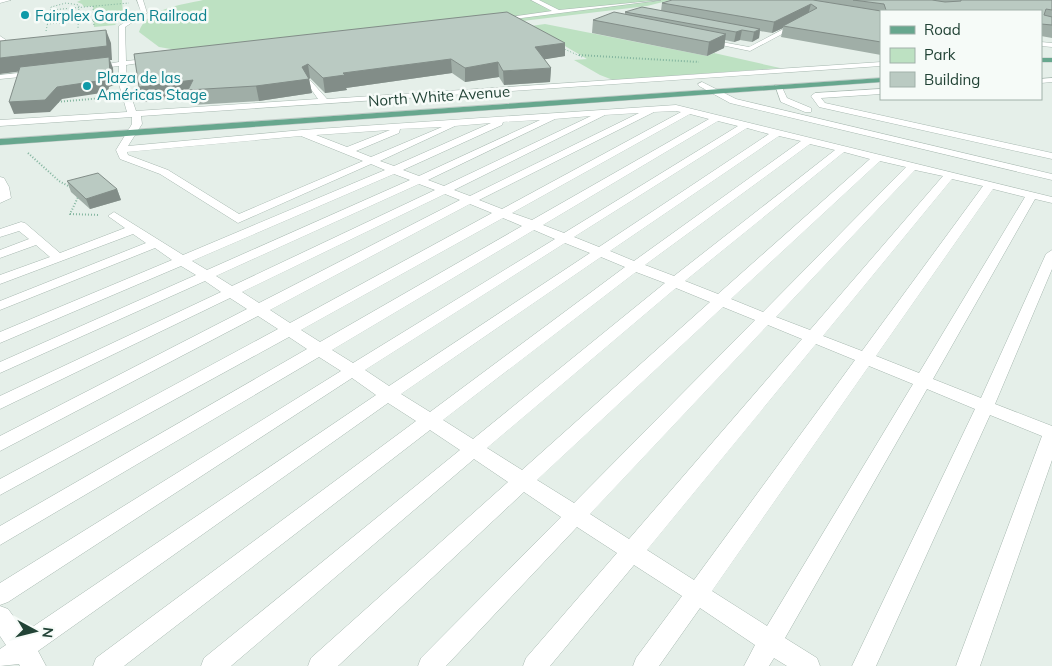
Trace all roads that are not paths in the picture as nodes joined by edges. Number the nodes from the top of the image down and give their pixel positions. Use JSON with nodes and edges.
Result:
{"nodes":[{"id":1,"x":8,"y":0,"type":"edge"},
{"id":2,"x":534,"y":0,"type":"edge"},
{"id":3,"x":658,"y":0,"type":"edge"},
{"id":4,"x":0,"y":1,"type":"edge"},
{"id":5,"x":140,"y":1,"type":"edge"},
{"id":6,"x":582,"y":9,"type":"junction"},
{"id":7,"x":558,"y":12,"type":"junction"},
{"id":8,"x":600,"y":14,"type":"dead end"},
{"id":9,"x":810,"y":18,"type":"edge"},
{"id":10,"x":489,"y":20,"type":"edge"},
{"id":11,"x":701,"y":34,"type":"edge"},
{"id":12,"x":764,"y":35,"type":"edge"},
{"id":13,"x":773,"y":37,"type":"junction"},
{"id":14,"x":0,"y":38,"type":"edge"},
{"id":15,"x":692,"y":38,"type":"edge"},
{"id":16,"x":0,"y":43,"type":"edge"},
{"id":17,"x":759,"y":45,"type":"junction"},
{"id":18,"x":162,"y":59,"type":"edge"},
{"id":19,"x":122,"y":64,"type":"junction"},
{"id":20,"x":880,"y":64,"type":"edge"},
{"id":21,"x":85,"y":68,"type":"edge"},
{"id":22,"x":47,"y":72,"type":"edge"},
{"id":23,"x":880,"y":72,"type":"edge"},
{"id":24,"x":0,"y":77,"type":"edge"},
{"id":25,"x":880,"y":80,"type":"edge"},
{"id":26,"x":310,"y":82,"type":"edge"},
{"id":27,"x":702,"y":84,"type":"junction"},
{"id":28,"x":778,"y":87,"type":"junction"},
{"id":29,"x":713,"y":91,"type":"junction"},
{"id":30,"x":880,"y":91,"type":"edge"},
{"id":31,"x":324,"y":101,"type":"junction"},
{"id":32,"x":371,"y":103,"type":"junction"},
{"id":33,"x":658,"y":107,"type":"junction"},
{"id":34,"x":804,"y":108,"type":"junction"},
{"id":35,"x":692,"y":110,"type":"junction"},
{"id":36,"x":609,"y":111,"type":"junction"},
{"id":37,"x":559,"y":114,"type":"junction"},
{"id":38,"x":786,"y":114,"type":"junction"},
{"id":39,"x":718,"y":117,"type":"junction"},
{"id":40,"x":509,"y":118,"type":"junction"},
{"id":41,"x":462,"y":122,"type":"junction"},
{"id":42,"x":0,"y":123,"type":"edge"},
{"id":43,"x":747,"y":124,"type":"junction"},
{"id":44,"x":409,"y":125,"type":"junction"},
{"id":45,"x":131,"y":130,"type":"junction"},
{"id":46,"x":778,"y":132,"type":"junction"},
{"id":47,"x":0,"y":133,"type":"edge"},
{"id":48,"x":302,"y":133,"type":"junction"},
{"id":49,"x":809,"y":140,"type":"junction"},
{"id":50,"x":0,"y":142,"type":"edge"},
{"id":51,"x":843,"y":148,"type":"junction"},
{"id":52,"x":347,"y":151,"type":"junction"},
{"id":53,"x":1052,"y":156,"type":"edge"},
{"id":54,"x":878,"y":157,"type":"junction"},
{"id":55,"x":373,"y":161,"type":"junction"},
{"id":56,"x":1052,"y":165,"type":"edge"},
{"id":57,"x":913,"y":166,"type":"junction"},
{"id":58,"x":394,"y":170,"type":"junction"},
{"id":59,"x":950,"y":175,"type":"junction"},
{"id":60,"x":1052,"y":177,"type":"edge"},
{"id":61,"x":0,"y":180,"type":"edge"},
{"id":62,"x":419,"y":180,"type":"junction"},
{"id":63,"x":990,"y":185,"type":"junction"},
{"id":64,"x":442,"y":189,"type":"junction"},
{"id":65,"x":1032,"y":195,"type":"junction"},
{"id":66,"x":0,"y":200,"type":"edge"},
{"id":67,"x":470,"y":200,"type":"junction"},
{"id":68,"x":1052,"y":200,"type":"edge"},
{"id":69,"x":502,"y":213,"type":"junction"},
{"id":70,"x":114,"y":216,"type":"road end"},
{"id":71,"x":531,"y":225,"type":"junction"},
{"id":72,"x":134,"y":229,"type":"junction"},
{"id":73,"x":0,"y":233,"type":"edge"},
{"id":74,"x":565,"y":238,"type":"junction"},
{"id":75,"x":38,"y":240,"type":"junction"},
{"id":76,"x":156,"y":243,"type":"junction"},
{"id":77,"x":599,"y":252,"type":"junction"},
{"id":78,"x":0,"y":254,"type":"edge"},
{"id":79,"x":1052,"y":254,"type":"edge"},
{"id":80,"x":59,"y":258,"type":"junction"},
{"id":81,"x":182,"y":260,"type":"junction"},
{"id":82,"x":635,"y":266,"type":"junction"},
{"id":83,"x":205,"y":275,"type":"junction"},
{"id":84,"x":0,"y":280,"type":"edge"},
{"id":85,"x":675,"y":282,"type":"junction"},
{"id":86,"x":232,"y":292,"type":"junction"},
{"id":87,"x":721,"y":301,"type":"junction"},
{"id":88,"x":0,"y":306,"type":"edge"},
{"id":89,"x":259,"y":310,"type":"junction"},
{"id":90,"x":765,"y":318,"type":"junction"},
{"id":91,"x":288,"y":329,"type":"junction"},
{"id":92,"x":812,"y":337,"type":"junction"},
{"id":93,"x":0,"y":338,"type":"edge"},
{"id":94,"x":319,"y":349,"type":"junction"},
{"id":95,"x":867,"y":359,"type":"junction"},
{"id":96,"x":0,"y":368,"type":"edge"},
{"id":97,"x":352,"y":370,"type":"junction"},
{"id":98,"x":924,"y":382,"type":"junction"},
{"id":99,"x":389,"y":394,"type":"junction"},
{"id":100,"x":0,"y":404,"type":"edge"},
{"id":101,"x":986,"y":406,"type":"junction"},
{"id":102,"x":430,"y":421,"type":"junction"},
{"id":103,"x":1052,"y":433,"type":"edge"},
{"id":104,"x":0,"y":444,"type":"edge"},
{"id":105,"x":475,"y":450,"type":"junction"},
{"id":106,"x":521,"y":480,"type":"junction"},
{"id":107,"x":0,"y":488,"type":"edge"},
{"id":108,"x":575,"y":515,"type":"junction"},
{"id":109,"x":0,"y":536,"type":"edge"},
{"id":110,"x":631,"y":552,"type":"junction"},
{"id":111,"x":697,"y":594,"type":"junction"},
{"id":112,"x":0,"y":595,"type":"edge"},
{"id":113,"x":0,"y":616,"type":"edge"},
{"id":114,"x":771,"y":642,"type":"junction"},
{"id":115,"x":28,"y":657,"type":"edge"},
{"id":116,"x":0,"y":662,"type":"edge"},
{"id":117,"x":105,"y":666,"type":"edge"},
{"id":118,"x":214,"y":666,"type":"edge"},
{"id":119,"x":320,"y":666,"type":"edge"},
{"id":120,"x":430,"y":666,"type":"edge"},
{"id":121,"x":535,"y":666,"type":"edge"},
{"id":122,"x":646,"y":666,"type":"edge"},
{"id":123,"x":756,"y":666,"type":"edge"},
{"id":124,"x":808,"y":666,"type":"edge"},
{"id":125,"x":864,"y":666,"type":"edge"},
{"id":126,"x":968,"y":666,"type":"edge"}],
"edges":[{"from":1,"to":4,"type":"street"},
{"from":2,"to":7,"type":"street"},
{"from":3,"to":6,"type":"street"},
{"from":5,"to":19,"type":"street"},
{"from":6,"to":7,"type":"street"},
{"from":6,"to":8,"type":"street"},
{"from":7,"to":10,"type":"street"},
{"from":9,"to":13,"type":"street"},
{"from":11,"to":17,"type":"street"},
{"from":12,"to":13,"type":"street"},
{"from":13,"to":17,"type":"street"},
{"from":14,"to":16,"type":"street"},
{"from":15,"to":17,"type":"street"},
{"from":18,"to":19,"type":"street"},
{"from":19,"to":21,"type":"street"},
{"from":19,"to":45,"type":"street"},
{"from":20,"to":32,"type":"street"},
{"from":22,"to":24,"type":"street"},
{"from":23,"to":27,"type":"main road","name":"North White Avenue"},
{"from":25,"to":28,"type":"main road","name":"North White Avenue"},
{"from":26,"to":31,"type":"street"},
{"from":27,"to":29,"type":"street"},
{"from":27,"to":32,"type":"main road","name":"North White Avenue"},
{"from":28,"to":29,"type":"main road","name":"North White Avenue"},
{"from":28,"to":34,"type":"street"},
{"from":29,"to":38,"type":"street"},
{"from":29,"to":45,"type":"main road","name":"North White Avenue"},
{"from":30,"to":53,"type":"street"},
{"from":31,"to":32,"type":"street"},
{"from":31,"to":45,"type":"street"},
{"from":32,"to":45,"type":"main road","name":"North White Avenue"},
{"from":33,"to":35,"type":"street"},
{"from":33,"to":36,"type":"street"},
{"from":33,"to":67,"type":"street"},
{"from":34,"to":38,"type":"street"},
{"from":34,"to":56,"type":"street"},
{"from":35,"to":39,"type":"street"},
{"from":35,"to":69,"type":"street"},
{"from":36,"to":37,"type":"street"},
{"from":36,"to":64,"type":"street"},
{"from":37,"to":40,"type":"street"},
{"from":37,"to":62,"type":"street"},
{"from":38,"to":60,"type":"street"},
{"from":39,"to":43,"type":"street"},
{"from":39,"to":71,"type":"street"},
{"from":40,"to":41,"type":"street"},
{"from":40,"to":58,"type":"street"},
{"from":41,"to":44,"type":"street"},
{"from":41,"to":55,"type":"street"},
{"from":42,"to":45,"type":"street"},
{"from":43,"to":46,"type":"street"},
{"from":43,"to":74,"type":"street"},
{"from":44,"to":48,"type":"street"},
{"from":44,"to":52,"type":"street"},
{"from":45,"to":47,"type":"main road","name":"North White Avenue"},
{"from":45,"to":48,"type":"street"},
{"from":45,"to":50,"type":"main road","name":"North White Avenue"},
{"from":45,"to":55,"type":"street"},
{"from":46,"to":49,"type":"street"},
{"from":46,"to":77,"type":"street"},
{"from":48,"to":52,"type":"street"},
{"from":49,"to":51,"type":"street"},
{"from":49,"to":82,"type":"street"},
{"from":51,"to":54,"type":"street"},
{"from":51,"to":85,"type":"street"},
{"from":52,"to":55,"type":"street"},
{"from":54,"to":57,"type":"street"},
{"from":54,"to":87,"type":"street"},
{"from":55,"to":58,"type":"street"},
{"from":57,"to":59,"type":"street"},
{"from":57,"to":90,"type":"street"},
{"from":58,"to":62,"type":"street"},
{"from":58,"to":81,"type":"street"},
{"from":59,"to":63,"type":"street"},
{"from":59,"to":92,"type":"street"},
{"from":61,"to":66,"type":"street"},
{"from":62,"to":64,"type":"street"},
{"from":62,"to":83,"type":"street"},
{"from":63,"to":65,"type":"street"},
{"from":63,"to":95,"type":"street"},
{"from":64,"to":67,"type":"street"},
{"from":64,"to":86,"type":"street"},
{"from":65,"to":68,"type":"street"},
{"from":65,"to":98,"type":"street"},
{"from":67,"to":69,"type":"street"},
{"from":67,"to":89,"type":"street"},
{"from":69,"to":71,"type":"street"},
{"from":69,"to":91,"type":"street"},
{"from":70,"to":72,"type":"street"},
{"from":71,"to":74,"type":"street"},
{"from":71,"to":94,"type":"street"},
{"from":72,"to":76,"type":"street"},
{"from":72,"to":80,"type":"street"},
{"from":73,"to":75,"type":"street"},
{"from":74,"to":77,"type":"street"},
{"from":74,"to":97,"type":"street"},
{"from":75,"to":78,"type":"street"},
{"from":75,"to":80,"type":"street"},
{"from":76,"to":81,"type":"street"},
{"from":76,"to":88,"type":"street"},
{"from":77,"to":82,"type":"street"},
{"from":77,"to":99,"type":"street"},
{"from":79,"to":101,"type":"street"},
{"from":80,"to":84,"type":"street"},
{"from":81,"to":83,"type":"street"},
{"from":81,"to":93,"type":"street"},
{"from":82,"to":85,"type":"street"},
{"from":82,"to":102,"type":"street"},
{"from":83,"to":86,"type":"street"},
{"from":83,"to":96,"type":"street"},
{"from":85,"to":87,"type":"street"},
{"from":85,"to":105,"type":"street"},
{"from":86,"to":89,"type":"street"},
{"from":86,"to":100,"type":"street"},
{"from":87,"to":90,"type":"street"},
{"from":87,"to":106,"type":"street"},
{"from":89,"to":91,"type":"street"},
{"from":89,"to":104,"type":"street"},
{"from":90,"to":92,"type":"street"},
{"from":90,"to":108,"type":"street"},
{"from":91,"to":94,"type":"street"},
{"from":91,"to":107,"type":"street"},
{"from":92,"to":95,"type":"street"},
{"from":92,"to":110,"type":"street"},
{"from":94,"to":97,"type":"street"},
{"from":94,"to":109,"type":"street"},
{"from":95,"to":98,"type":"street"},
{"from":95,"to":111,"type":"street"},
{"from":97,"to":99,"type":"street"},
{"from":97,"to":112,"type":"street"},
{"from":98,"to":101,"type":"street"},
{"from":98,"to":114,"type":"street"},
{"from":99,"to":102,"type":"street"},
{"from":99,"to":115,"type":"street"},
{"from":101,"to":103,"type":"street"},
{"from":101,"to":125,"type":"street"},
{"from":102,"to":105,"type":"street"},
{"from":102,"to":117,"type":"street"},
{"from":103,"to":126,"type":"street"},
{"from":105,"to":106,"type":"street"},
{"from":105,"to":118,"type":"street"},
{"from":106,"to":108,"type":"street"},
{"from":106,"to":119,"type":"street"},
{"from":108,"to":110,"type":"street"},
{"from":108,"to":120,"type":"street"},
{"from":110,"to":111,"type":"street"},
{"from":110,"to":121,"type":"street"},
{"from":111,"to":114,"type":"street"},
{"from":111,"to":122,"type":"street"},
{"from":113,"to":115,"type":"street"},
{"from":114,"to":123,"type":"street"},
{"from":114,"to":124,"type":"street"},
{"from":115,"to":116,"type":"street"}]}
